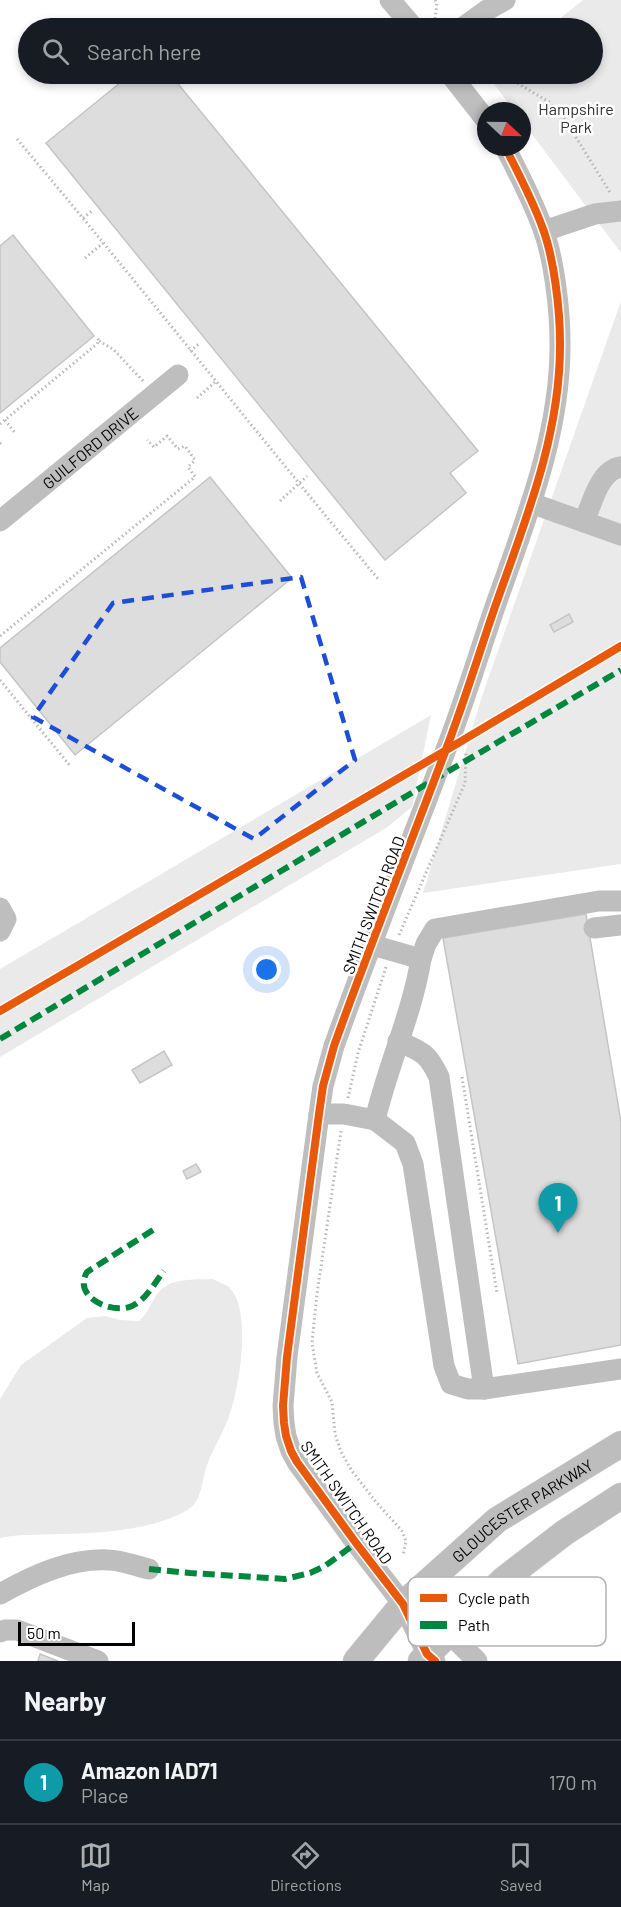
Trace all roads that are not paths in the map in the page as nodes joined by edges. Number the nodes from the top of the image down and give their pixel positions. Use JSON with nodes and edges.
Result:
{"nodes":[{"id":1,"x":390,"y":0,"type":"edge"},
{"id":2,"x":505,"y":0,"type":"edge"},
{"id":3,"x":405,"y":18,"type":"edge"},
{"id":4,"x":476,"y":18,"type":"edge"},
{"id":5,"x":458,"y":84,"type":"edge"},
{"id":6,"x":477,"y":108,"type":"edge"},
{"id":7,"x":510,"y":156,"type":"edge"},
{"id":8,"x":618,"y":206,"type":"edge"},
{"id":9,"x":544,"y":231,"type":"junction"},
{"id":10,"x":178,"y":375,"type":"dead end"},
{"id":11,"x":621,"y":467,"type":"edge"},
{"id":12,"x":531,"y":503,"type":"junction"},
{"id":13,"x":0,"y":522,"type":"edge"},
{"id":14,"x":584,"y":522,"type":"junction"},
{"id":15,"x":621,"y":535,"type":"edge"},
{"id":16,"x":621,"y":901,"type":"edge"},
{"id":17,"x":0,"y":908,"type":"edge"},
{"id":18,"x":621,"y":925,"type":"edge"},
{"id":19,"x":594,"y":928,"type":"dead end"},
{"id":20,"x":0,"y":932,"type":"edge"},
{"id":21,"x":382,"y":948,"type":"junction"},
{"id":22,"x":421,"y":959,"type":"junction"},
{"id":23,"x":398,"y":1041,"type":"junction"},
{"id":24,"x":319,"y":1114,"type":"junction"},
{"id":25,"x":375,"y":1120,"type":"junction"},
{"id":26,"x":621,"y":1369,"type":"edge"},
{"id":27,"x":484,"y":1389,"type":"junction"},
{"id":28,"x":621,"y":1444,"type":"edge"},
{"id":29,"x":621,"y":1496,"type":"edge"},
{"id":30,"x":149,"y":1569,"type":"dead end"},
{"id":31,"x":433,"y":1577,"type":"edge"},
{"id":32,"x":506,"y":1577,"type":"edge"},
{"id":33,"x":0,"y":1594,"type":"edge"},
{"id":34,"x":408,"y":1600,"type":"edge"},
{"id":35,"x":403,"y":1604,"type":"junction"},
{"id":36,"x":408,"y":1607,"type":"edge"},
{"id":37,"x":408,"y":1615,"type":"edge"},
{"id":38,"x":0,"y":1632,"type":"edge"},
{"id":39,"x":438,"y":1646,"type":"edge"},
{"id":40,"x":462,"y":1646,"type":"edge"},
{"id":41,"x":428,"y":1659,"type":"edge"},
{"id":42,"x":98,"y":1661,"type":"edge"},
{"id":43,"x":356,"y":1661,"type":"edge"},
{"id":44,"x":477,"y":1661,"type":"edge"}],
"edges":[{"from":1,"to":3,"type":"street"},
{"from":2,"to":4,"type":"street"},
{"from":5,"to":6,"type":"street"},
{"from":7,"to":9,"type":"street","name":"SMITH SWITCH ROAD"},
{"from":8,"to":9,"type":"street"},
{"from":9,"to":12,"type":"street","name":"SMITH SWITCH ROAD"},
{"from":10,"to":13,"type":"street","name":"GUILFORD DRIVE"},
{"from":11,"to":14,"type":"street"},
{"from":12,"to":14,"type":"street"},
{"from":12,"to":21,"type":"street","name":"SMITH SWITCH ROAD"},
{"from":14,"to":15,"type":"street"},
{"from":16,"to":22,"type":"street"},
{"from":17,"to":20,"type":"street"},
{"from":18,"to":19,"type":"street"},
{"from":21,"to":22,"type":"street"},
{"from":21,"to":24,"type":"street","name":"SMITH SWITCH ROAD"},
{"from":22,"to":23,"type":"street"},
{"from":23,"to":25,"type":"street"},
{"from":23,"to":27,"type":"street"},
{"from":24,"to":25,"type":"street"},
{"from":24,"to":35,"type":"street","name":"SMITH SWITCH ROAD"},
{"from":25,"to":27,"type":"street"},
{"from":26,"to":27,"type":"street"},
{"from":28,"to":31,"type":"main road","name":"GLOUCESTER PARKWAY"},
{"from":29,"to":32,"type":"main road"},
{"from":30,"to":33,"type":"street"},
{"from":34,"to":35,"type":"main road","name":"GLOUCESTER PARKWAY"},
{"from":35,"to":36,"type":"street","name":"SMITH SWITCH ROAD"},
{"from":35,"to":37,"type":"street","name":"SMITH SWITCH ROAD"},
{"from":35,"to":43,"type":"main road","name":"GLOUCESTER PARKWAY"},
{"from":38,"to":42,"type":"street"},
{"from":39,"to":41,"type":"main road"},
{"from":40,"to":44,"type":"street","name":"SMITH SWITCH ROAD"}]}
